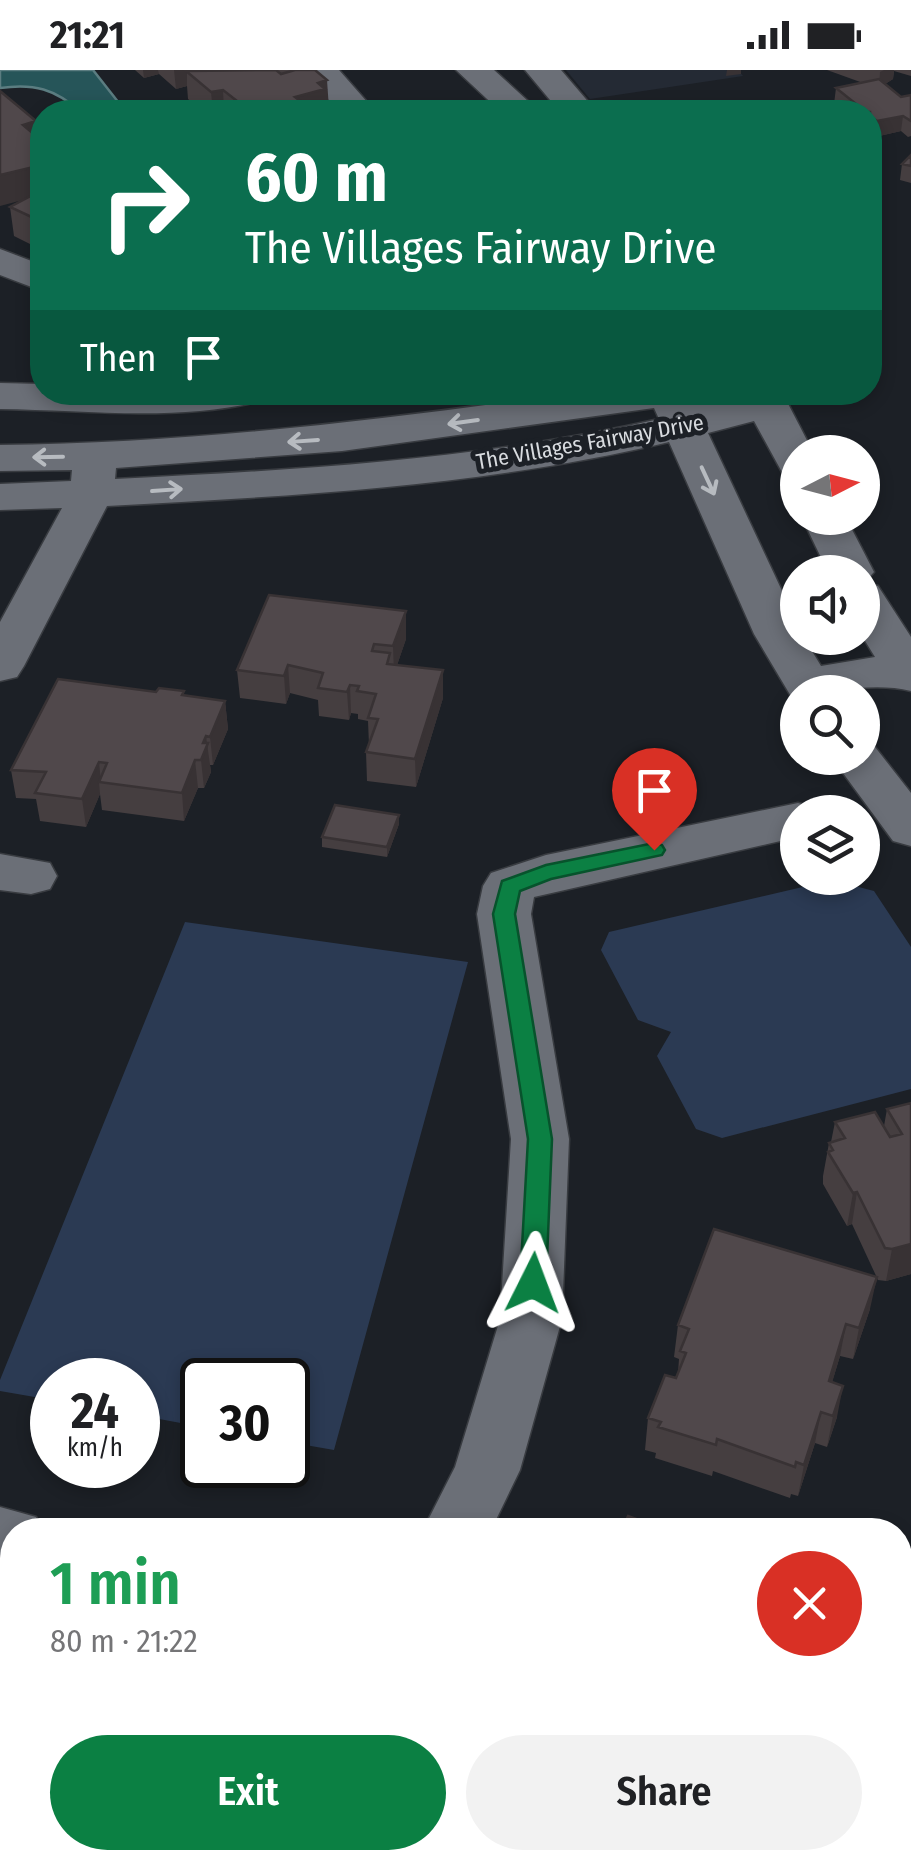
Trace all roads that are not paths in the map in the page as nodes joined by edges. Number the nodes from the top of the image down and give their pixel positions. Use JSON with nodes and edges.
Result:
{"nodes":[{"id":1,"x":320,"y":70,"type":"edge"},
{"id":2,"x":473,"y":70,"type":"edge"},
{"id":3,"x":594,"y":70,"type":"edge"},
{"id":4,"x":546,"y":74,"type":"edge"},
{"id":5,"x":347,"y":100,"type":"edge"},
{"id":6,"x":508,"y":100,"type":"edge"},
{"id":7,"x":569,"y":100,"type":"edge"},
{"id":8,"x":0,"y":261,"type":"edge"},
{"id":9,"x":30,"y":274,"type":"edge"},
{"id":10,"x":0,"y":396,"type":"edge"},
{"id":11,"x":30,"y":396,"type":"edge"},
{"id":12,"x":673,"y":405,"type":"edge"},
{"id":13,"x":768,"y":405,"type":"edge"},
{"id":14,"x":783,"y":435,"type":"edge"},
{"id":15,"x":0,"y":458,"type":"edge"},
{"id":16,"x":94,"y":476,"type":"junction"},
{"id":17,"x":0,"y":497,"type":"edge"},
{"id":18,"x":880,"y":626,"type":"edge"},
{"id":19,"x":0,"y":666,"type":"edge"},
{"id":20,"x":908,"y":672,"type":"edge"},
{"id":21,"x":802,"y":675,"type":"edge"},
{"id":22,"x":880,"y":677,"type":"edge"},
{"id":23,"x":870,"y":775,"type":"edge"},
{"id":24,"x":899,"y":815,"type":"edge"},
{"id":25,"x":780,"y":824,"type":"edge"},
{"id":26,"x":462,"y":1518,"type":"edge"}],
"edges":[{"from":1,"to":5,"type":"street"},
{"from":2,"to":6,"type":"street"},
{"from":3,"to":4,"type":"street"},
{"from":4,"to":7,"type":"street"},
{"from":8,"to":9,"type":"street"},
{"from":10,"to":11,"type":"street"},
{"from":12,"to":16,"type":"street","name":"The Villages Fairway Drive"},
{"from":12,"to":21,"type":"street","one_way":true},
{"from":13,"to":14,"type":"street"},
{"from":16,"to":15,"type":"street","name":"The Villages Fairway Drive","one_way":true},
{"from":16,"to":17,"type":"street","name":"The Villages Fairway Drive"},
{"from":16,"to":19,"type":"street"},
{"from":18,"to":20,"type":"street"},
{"from":20,"to":22,"type":"street"},
{"from":23,"to":24,"type":"street"},
{"from":25,"to":26,"type":"street"}]}
